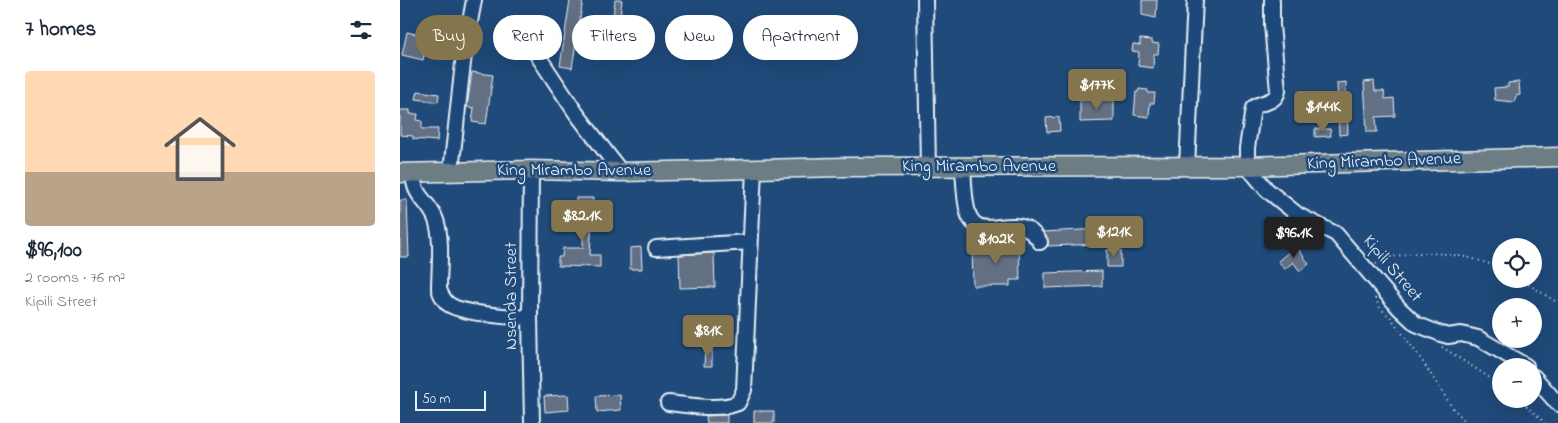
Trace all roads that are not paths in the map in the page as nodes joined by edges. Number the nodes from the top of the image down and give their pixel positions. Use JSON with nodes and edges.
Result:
{"nodes":[{"id":1,"x":474,"y":0,"type":"edge"},
{"id":2,"x":925,"y":0,"type":"edge"},
{"id":3,"x":1194,"y":0,"type":"edge"},
{"id":4,"x":1272,"y":0,"type":"edge"},
{"id":5,"x":541,"y":60,"type":"edge"},
{"id":6,"x":1558,"y":157,"type":"edge"},
{"id":7,"x":1187,"y":166,"type":"junction"},
{"id":8,"x":1247,"y":166,"type":"junction"},
{"id":9,"x":928,"y":167,"type":"junction"},
{"id":10,"x":963,"y":167,"type":"junction"},
{"id":11,"x":754,"y":169,"type":"junction"},
{"id":12,"x":531,"y":170,"type":"junction"},
{"id":13,"x":450,"y":171,"type":"junction"},
{"id":14,"x":621,"y":172,"type":"junction"},
{"id":15,"x":407,"y":173,"type":"edge"},
{"id":16,"x":750,"y":242,"type":"junction"},
{"id":17,"x":1040,"y":242,"type":"dead end"},
{"id":18,"x":656,"y":248,"type":"dead end"},
{"id":19,"x":530,"y":318,"type":"junction"},
{"id":20,"x":1512,"y":358,"type":"edge"},
{"id":21,"x":1542,"y":386,"type":"edge"},
{"id":22,"x":668,"y":403,"type":"dead end"},
{"id":23,"x":1558,"y":404,"type":"edge"},
{"id":24,"x":532,"y":423,"type":"edge"}],
"edges":[{"from":1,"to":13,"type":"street"},
{"from":2,"to":9,"type":"street"},
{"from":3,"to":7,"type":"street"},
{"from":4,"to":8,"type":"street"},
{"from":5,"to":14,"type":"street"},
{"from":6,"to":8,"type":"main road","name":"King Mirambo Avenue"},
{"from":7,"to":8,"type":"main road","name":"King Mirambo Avenue"},
{"from":7,"to":10,"type":"main road","name":"King Mirambo Avenue"},
{"from":8,"to":20,"type":"street","name":"Kipili Street"},
{"from":9,"to":10,"type":"main road","name":"King Mirambo Avenue"},
{"from":9,"to":11,"type":"main road","name":"King Mirambo Avenue"},
{"from":10,"to":17,"type":"street"},
{"from":11,"to":14,"type":"main road","name":"King Mirambo Avenue"},
{"from":11,"to":16,"type":"street"},
{"from":12,"to":13,"type":"main road","name":"King Mirambo Avenue"},
{"from":12,"to":14,"type":"main road","name":"King Mirambo Avenue"},
{"from":12,"to":19,"type":"street","name":"Nsenda Street"},
{"from":13,"to":15,"type":"main road","name":"King Mirambo Avenue"},
{"from":15,"to":19,"type":"street"},
{"from":16,"to":18,"type":"street"},
{"from":16,"to":22,"type":"street"},
{"from":19,"to":24,"type":"street","name":"Nsenda Street"},
{"from":21,"to":23,"type":"street"}]}
